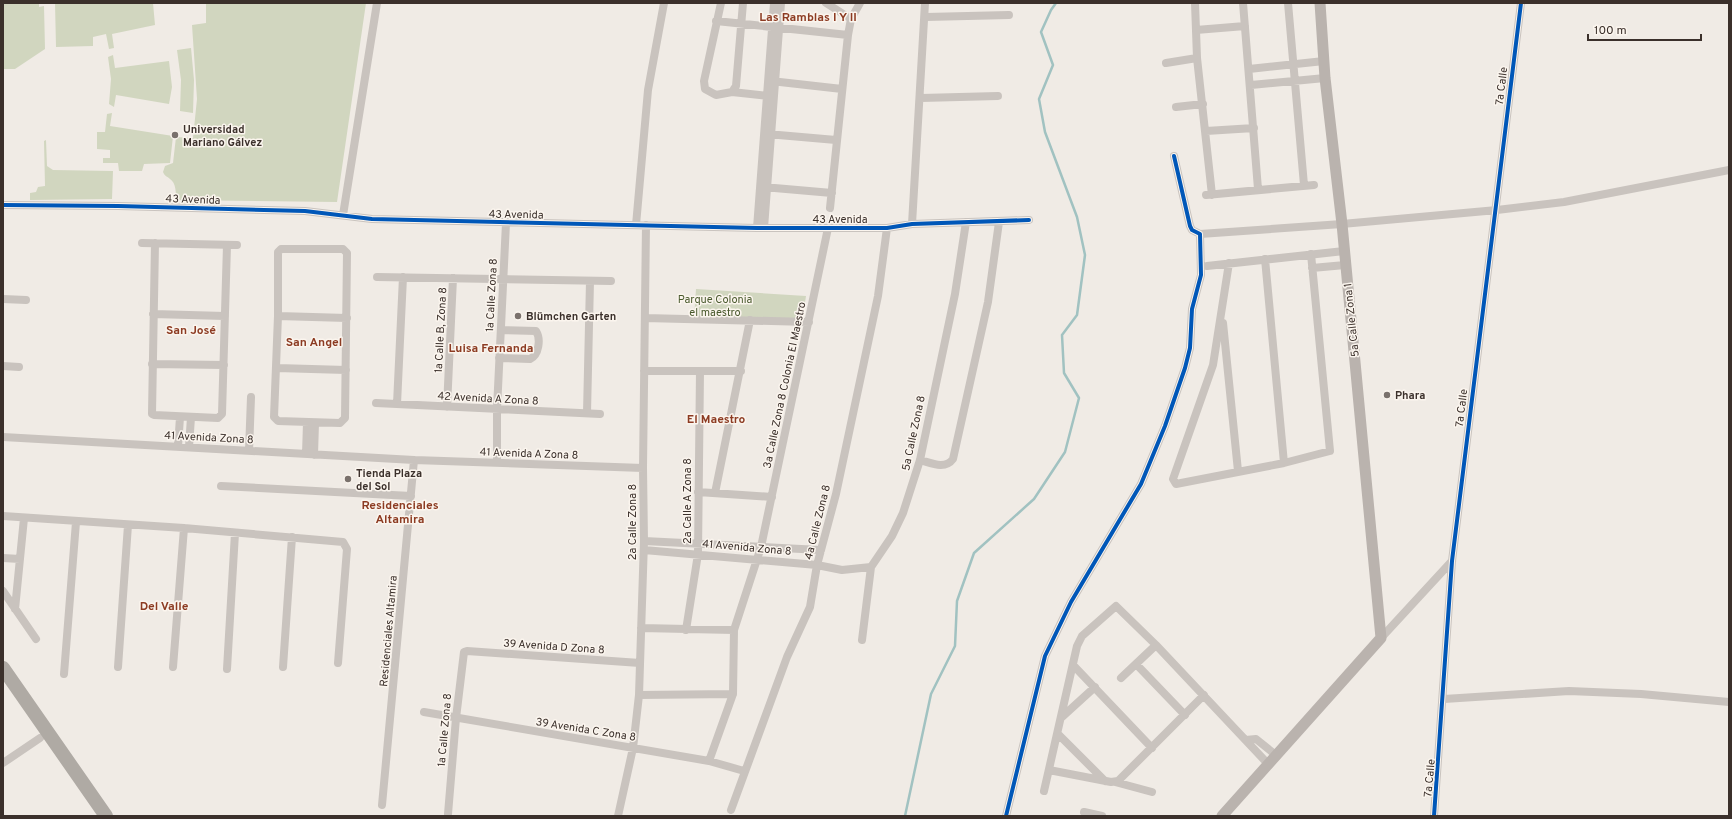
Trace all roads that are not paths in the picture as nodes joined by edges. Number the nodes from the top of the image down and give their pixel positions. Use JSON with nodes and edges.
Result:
{"nodes":[{"id":1,"x":377,"y":3,"type":"edge"},
{"id":2,"x":664,"y":3,"type":"edge"},
{"id":3,"x":721,"y":3,"type":"edge"},
{"id":4,"x":743,"y":3,"type":"edge"},
{"id":5,"x":774,"y":3,"type":"edge"},
{"id":6,"x":781,"y":3,"type":"edge"},
{"id":7,"x":826,"y":3,"type":"edge"},
{"id":8,"x":860,"y":3,"type":"edge"},
{"id":9,"x":925,"y":3,"type":"edge"},
{"id":10,"x":1195,"y":3,"type":"edge"},
{"id":11,"x":1243,"y":3,"type":"edge"},
{"id":12,"x":1288,"y":3,"type":"edge"},
{"id":13,"x":1320,"y":3,"type":"edge"},
{"id":14,"x":1521,"y":3,"type":"edge"},
{"id":15,"x":1009,"y":15,"type":"dead end"},
{"id":16,"x":926,"y":17,"type":"junction"},
{"id":17,"x":851,"y":18,"type":"junction"},
{"id":18,"x":716,"y":21,"type":"junction"},
{"id":19,"x":741,"y":24,"type":"junction"},
{"id":20,"x":1245,"y":26,"type":"junction"},
{"id":21,"x":776,"y":28,"type":"junction"},
{"id":22,"x":1196,"y":30,"type":"junction"},
{"id":23,"x":848,"y":35,"type":"junction"},
{"id":24,"x":1197,"y":58,"type":"junction"},
{"id":25,"x":1324,"y":61,"type":"junction"},
{"id":26,"x":1166,"y":63,"type":"dead end"},
{"id":27,"x":1294,"y":65,"type":"junction"},
{"id":28,"x":1249,"y":69,"type":"junction"},
{"id":29,"x":1325,"y":78,"type":"junction"},
{"id":30,"x":772,"y":81,"type":"junction"},
{"id":31,"x":1296,"y":81,"type":"junction"},
{"id":32,"x":1250,"y":85,"type":"junction"},
{"id":33,"x":842,"y":89,"type":"junction"},
{"id":34,"x":732,"y":92,"type":"junction"},
{"id":35,"x":768,"y":96,"type":"junction"},
{"id":36,"x":998,"y":96,"type":"dead end"},
{"id":37,"x":921,"y":98,"type":"junction"},
{"id":38,"x":1203,"y":104,"type":"junction"},
{"id":39,"x":1176,"y":107,"type":"dead end"},
{"id":40,"x":1254,"y":128,"type":"junction"},
{"id":41,"x":1206,"y":131,"type":"junction"},
{"id":42,"x":769,"y":134,"type":"junction"},
{"id":43,"x":836,"y":140,"type":"junction"},
{"id":44,"x":1174,"y":156,"type":"dead end"},
{"id":45,"x":1729,"y":170,"type":"edge"},
{"id":46,"x":1314,"y":185,"type":"dead end"},
{"id":47,"x":1304,"y":186,"type":"junction"},
{"id":48,"x":764,"y":187,"type":"junction"},
{"id":49,"x":1258,"y":189,"type":"junction"},
{"id":50,"x":832,"y":193,"type":"junction"},
{"id":51,"x":3,"y":205,"type":"edge"},
{"id":52,"x":830,"y":208,"type":"dead end"},
{"id":53,"x":1497,"y":210,"type":"junction"},
{"id":54,"x":343,"y":214,"type":"junction"},
{"id":55,"x":1029,"y":220,"type":"dead end"},
{"id":56,"x":966,"y":222,"type":"junction"},
{"id":57,"x":1000,"y":222,"type":"junction"},
{"id":58,"x":506,"y":223,"type":"junction"},
{"id":59,"x":912,"y":224,"type":"junction"},
{"id":60,"x":1342,"y":224,"type":"junction"},
{"id":61,"x":636,"y":225,"type":"junction"},
{"id":62,"x":646,"y":225,"type":"junction"},
{"id":63,"x":761,"y":228,"type":"junction"},
{"id":64,"x":828,"y":228,"type":"junction"},
{"id":65,"x":887,"y":228,"type":"junction"},
{"id":66,"x":1200,"y":234,"type":"junction"},
{"id":67,"x":142,"y":243,"type":"dead end"},
{"id":68,"x":155,"y":243,"type":"junction"},
{"id":69,"x":227,"y":245,"type":"junction"},
{"id":70,"x":237,"y":245,"type":"dead end"},
{"id":71,"x":1344,"y":251,"type":"junction"},
{"id":72,"x":1324,"y":253,"type":"junction"},
{"id":73,"x":1311,"y":254,"type":"junction"},
{"id":74,"x":1265,"y":259,"type":"junction"},
{"id":75,"x":1229,"y":263,"type":"junction"},
{"id":76,"x":1345,"y":265,"type":"junction"},
{"id":77,"x":1207,"y":266,"type":"dead end"},
{"id":78,"x":1324,"y":267,"type":"junction"},
{"id":79,"x":1312,"y":268,"type":"junction"},
{"id":80,"x":377,"y":277,"type":"dead end"},
{"id":81,"x":403,"y":277,"type":"junction"},
{"id":82,"x":453,"y":278,"type":"junction"},
{"id":83,"x":503,"y":280,"type":"junction"},
{"id":84,"x":590,"y":281,"type":"junction"},
{"id":85,"x":611,"y":281,"type":"dead end"},
{"id":86,"x":3,"y":299,"type":"edge"},
{"id":87,"x":26,"y":300,"type":"dead end"},
{"id":88,"x":153,"y":314,"type":"junction"},
{"id":89,"x":1222,"y":314,"type":"junction"},
{"id":90,"x":225,"y":316,"type":"junction"},
{"id":91,"x":278,"y":316,"type":"junction"},
{"id":92,"x":347,"y":318,"type":"junction"},
{"id":93,"x":645,"y":318,"type":"junction"},
{"id":94,"x":750,"y":320,"type":"junction"},
{"id":95,"x":808,"y":322,"type":"junction"},
{"id":96,"x":501,"y":330,"type":"junction"},
{"id":97,"x":499,"y":358,"type":"junction"},
{"id":98,"x":152,"y":364,"type":"junction"},
{"id":99,"x":224,"y":365,"type":"junction"},
{"id":100,"x":3,"y":366,"type":"edge"},
{"id":101,"x":19,"y":367,"type":"dead end"},
{"id":102,"x":276,"y":368,"type":"junction"},
{"id":103,"x":346,"y":370,"type":"junction"},
{"id":104,"x":644,"y":371,"type":"junction"},
{"id":105,"x":700,"y":371,"type":"junction"},
{"id":106,"x":741,"y":371,"type":"junction"},
{"id":107,"x":251,"y":397,"type":"dead end"},
{"id":108,"x":376,"y":403,"type":"dead end"},
{"id":109,"x":396,"y":404,"type":"junction"},
{"id":110,"x":447,"y":407,"type":"junction"},
{"id":111,"x":497,"y":410,"type":"junction"},
{"id":112,"x":587,"y":413,"type":"junction"},
{"id":113,"x":600,"y":414,"type":"dead end"},
{"id":114,"x":180,"y":416,"type":"junction"},
{"id":115,"x":190,"y":417,"type":"junction"},
{"id":116,"x":311,"y":423,"type":"junction"},
{"id":117,"x":3,"y":437,"type":"edge"},
{"id":118,"x":178,"y":447,"type":"junction"},
{"id":119,"x":189,"y":447,"type":"junction"},
{"id":120,"x":249,"y":451,"type":"junction"},
{"id":121,"x":310,"y":454,"type":"junction"},
{"id":122,"x":414,"y":460,"type":"junction"},
{"id":123,"x":920,"y":460,"type":"junction"},
{"id":124,"x":497,"y":463,"type":"junction"},
{"id":125,"x":1284,"y":463,"type":"junction"},
{"id":126,"x":643,"y":468,"type":"junction"},
{"id":127,"x":1238,"y":471,"type":"junction"},
{"id":128,"x":221,"y":486,"type":"dead end"},
{"id":129,"x":698,"y":492,"type":"junction"},
{"id":130,"x":715,"y":493,"type":"junction"},
{"id":131,"x":411,"y":496,"type":"junction"},
{"id":132,"x":772,"y":497,"type":"junction"},
{"id":133,"x":3,"y":516,"type":"edge"},
{"id":134,"x":24,"y":518,"type":"junction"},
{"id":135,"x":76,"y":522,"type":"junction"},
{"id":136,"x":128,"y":525,"type":"junction"},
{"id":137,"x":184,"y":528,"type":"junction"},
{"id":138,"x":235,"y":533,"type":"junction"},
{"id":139,"x":292,"y":537,"type":"junction"},
{"id":140,"x":698,"y":543,"type":"junction"},
{"id":141,"x":644,"y":545,"type":"junction"},
{"id":142,"x":761,"y":547,"type":"junction"},
{"id":143,"x":821,"y":550,"type":"junction"},
{"id":144,"x":698,"y":554,"type":"junction"},
{"id":145,"x":3,"y":558,"type":"edge"},
{"id":146,"x":20,"y":559,"type":"junction"},
{"id":147,"x":758,"y":559,"type":"junction"},
{"id":148,"x":1452,"y":561,"type":"junction"},
{"id":149,"x":817,"y":565,"type":"junction"},
{"id":150,"x":871,"y":567,"type":"junction"},
{"id":151,"x":3,"y":591,"type":"edge"},
{"id":152,"x":16,"y":609,"type":"junction"},
{"id":153,"x":641,"y":628,"type":"junction"},
{"id":154,"x":686,"y":630,"type":"junction"},
{"id":155,"x":734,"y":630,"type":"junction"},
{"id":156,"x":1381,"y":638,"type":"junction"},
{"id":157,"x":36,"y":639,"type":"dead end"},
{"id":158,"x":862,"y":640,"type":"dead end"},
{"id":159,"x":1156,"y":645,"type":"junction"},
{"id":160,"x":467,"y":651,"type":"joint"},
{"id":161,"x":338,"y":663,"type":"dead end"},
{"id":162,"x":640,"y":663,"type":"junction"},
{"id":163,"x":1073,"y":664,"type":"junction"},
{"id":164,"x":1136,"y":664,"type":"junction"},
{"id":165,"x":118,"y":667,"type":"dead end"},
{"id":166,"x":172,"y":667,"type":"dead end"},
{"id":167,"x":283,"y":667,"type":"dead end"},
{"id":168,"x":3,"y":668,"type":"edge"},
{"id":169,"x":227,"y":669,"type":"dead end"},
{"id":170,"x":64,"y":674,"type":"dead end"},
{"id":171,"x":1121,"y":678,"type":"dead end"},
{"id":172,"x":3,"y":683,"type":"edge"},
{"id":173,"x":1095,"y":687,"type":"junction"},
{"id":174,"x":733,"y":694,"type":"junction"},
{"id":175,"x":639,"y":695,"type":"junction"},
{"id":176,"x":1204,"y":695,"type":"junction"},
{"id":177,"x":1444,"y":699,"type":"junction"},
{"id":178,"x":1729,"y":702,"type":"edge"},
{"id":179,"x":424,"y":712,"type":"dead end"},
{"id":180,"x":1185,"y":715,"type":"junction"},
{"id":181,"x":1062,"y":717,"type":"junction"},
{"id":182,"x":456,"y":718,"type":"junction"},
{"id":183,"x":1058,"y":734,"type":"junction"},
{"id":184,"x":40,"y":738,"type":"junction"},
{"id":185,"x":1246,"y":740,"type":"junction"},
{"id":186,"x":633,"y":748,"type":"junction"},
{"id":187,"x":1152,"y":748,"type":"junction"},
{"id":188,"x":1277,"y":756,"type":"junction"},
{"id":189,"x":709,"y":761,"type":"junction"},
{"id":190,"x":3,"y":763,"type":"edge"},
{"id":191,"x":1269,"y":765,"type":"junction"},
{"id":192,"x":1049,"y":770,"type":"junction"},
{"id":193,"x":744,"y":771,"type":"junction"},
{"id":194,"x":1105,"y":782,"type":"junction"},
{"id":195,"x":1115,"y":782,"type":"junction"},
{"id":196,"x":1044,"y":791,"type":"dead end"},
{"id":197,"x":1152,"y":792,"type":"dead end"},
{"id":198,"x":382,"y":805,"type":"dead end"},
{"id":199,"x":731,"y":810,"type":"dead end"},
{"id":200,"x":1084,"y":812,"type":"dead end"},
{"id":201,"x":448,"y":814,"type":"dead end"},
{"id":202,"x":96,"y":816,"type":"edge"},
{"id":203,"x":106,"y":816,"type":"edge"},
{"id":204,"x":618,"y":816,"type":"edge"},
{"id":205,"x":1006,"y":816,"type":"edge"},
{"id":206,"x":1098,"y":816,"type":"edge"},
{"id":207,"x":1222,"y":816,"type":"edge"},
{"id":208,"x":1434,"y":816,"type":"edge"}],
"edges":[{"from":1,"to":54,"type":"street"},
{"from":2,"to":61,"type":"street"},
{"from":3,"to":18,"type":"street"},
{"from":4,"to":19,"type":"street"},
{"from":5,"to":21,"type":"street"},
{"from":6,"to":21,"type":"street"},
{"from":7,"to":17,"type":"street"},
{"from":8,"to":17,"type":"street"},
{"from":9,"to":16,"type":"street"},
{"from":10,"to":22,"type":"street"},
{"from":11,"to":20,"type":"street"},
{"from":12,"to":27,"type":"street"},
{"from":13,"to":25,"type":"street","name":"5a Calle Zona 1"},
{"from":14,"to":53,"type":"street","name":"7a Calle"},
{"from":15,"to":16,"type":"street"},
{"from":16,"to":37,"type":"street"},
{"from":17,"to":23,"type":"street"},
{"from":18,"to":19,"type":"street"},
{"from":18,"to":34,"type":"street"},
{"from":19,"to":21,"type":"street"},
{"from":19,"to":34,"type":"street"},
{"from":20,"to":22,"type":"street"},
{"from":20,"to":28,"type":"street"},
{"from":21,"to":23,"type":"street"},
{"from":21,"to":30,"type":"street"},
{"from":22,"to":24,"type":"street"},
{"from":23,"to":33,"type":"street"},
{"from":24,"to":26,"type":"street"},
{"from":24,"to":38,"type":"street"},
{"from":25,"to":27,"type":"street"},
{"from":25,"to":29,"type":"street","name":"5a Calle Zona 1"},
{"from":27,"to":28,"type":"street"},
{"from":27,"to":31,"type":"street"},
{"from":28,"to":32,"type":"street"},
{"from":29,"to":31,"type":"street"},
{"from":29,"to":60,"type":"street","name":"5a Calle Zona 1"},
{"from":30,"to":33,"type":"street"},
{"from":30,"to":35,"type":"street"},
{"from":30,"to":42,"type":"street"},
{"from":31,"to":32,"type":"street"},
{"from":31,"to":47,"type":"street"},
{"from":32,"to":40,"type":"street"},
{"from":33,"to":43,"type":"street"},
{"from":34,"to":35,"type":"street"},
{"from":35,"to":42,"type":"street"},
{"from":36,"to":37,"type":"street"},
{"from":37,"to":59,"type":"street"},
{"from":38,"to":39,"type":"street"},
{"from":38,"to":41,"type":"street"},
{"from":40,"to":41,"type":"street"},
{"from":40,"to":49,"type":"street"},
{"from":41,"to":49,"type":"street"},
{"from":42,"to":43,"type":"street"},
{"from":42,"to":48,"type":"street"},
{"from":43,"to":50,"type":"street"},
{"from":44,"to":66,"type":"street"},
{"from":45,"to":53,"type":"street"},
{"from":46,"to":47,"type":"street"},
{"from":47,"to":49,"type":"street"},
{"from":48,"to":50,"type":"street"},
{"from":48,"to":63,"type":"street"},
{"from":50,"to":52,"type":"street"},
{"from":51,"to":54,"type":"street","name":"43 Avenida"},
{"from":53,"to":60,"type":"street"},
{"from":53,"to":148,"type":"street","name":"7a Calle"},
{"from":54,"to":58,"type":"street","name":"43 Avenida"},
{"from":55,"to":57,"type":"street","name":"43 Avenida"},
{"from":56,"to":57,"type":"street","name":"43 Avenida"},
{"from":56,"to":59,"type":"street","name":"43 Avenida"},
{"from":56,"to":123,"type":"street","name":"5a Calle Zona 8"},
{"from":57,"to":123,"type":"street"},
{"from":58,"to":61,"type":"street","name":"43 Avenida"},
{"from":58,"to":83,"type":"street","name":"1a Calle Zona 8"},
{"from":59,"to":65,"type":"street","name":"43 Avenida"},
{"from":60,"to":66,"type":"street"},
{"from":60,"to":71,"type":"street","name":"5a Calle Zona 1"},
{"from":61,"to":62,"type":"street","name":"43 Avenida"},
{"from":62,"to":63,"type":"street","name":"43 Avenida"},
{"from":62,"to":93,"type":"street","name":"2a Calle Zona 8"},
{"from":63,"to":64,"type":"street","name":"43 Avenida"},
{"from":64,"to":65,"type":"street","name":"43 Avenida"},
{"from":64,"to":95,"type":"street","name":"3a Calle Zona 8 Colonia El Maestro"},
{"from":65,"to":143,"type":"street","name":"4a Calle Zona 8"},
{"from":66,"to":205,"type":"street"},
{"from":67,"to":68,"type":"street"},
{"from":68,"to":69,"type":"street"},
{"from":68,"to":88,"type":"street"},
{"from":69,"to":70,"type":"street"},
{"from":69,"to":90,"type":"street"},
{"from":71,"to":72,"type":"street"},
{"from":71,"to":76,"type":"street","name":"5a Calle Zona 1"},
{"from":72,"to":73,"type":"street"},
{"from":72,"to":78,"type":"street"},
{"from":73,"to":74,"type":"street"},
{"from":73,"to":79,"type":"street"},
{"from":74,"to":75,"type":"street"},
{"from":74,"to":125,"type":"street"},
{"from":75,"to":77,"type":"street"},
{"from":75,"to":89,"type":"street"},
{"from":76,"to":78,"type":"street"},
{"from":76,"to":156,"type":"street","name":"5a Calle Zona 1"},
{"from":78,"to":79,"type":"street"},
{"from":79,"to":125,"type":"street"},
{"from":80,"to":81,"type":"street"},
{"from":81,"to":82,"type":"street"},
{"from":81,"to":109,"type":"street"},
{"from":82,"to":83,"type":"street"},
{"from":82,"to":110,"type":"street","name":"1a Calle B, Zona 8"},
{"from":83,"to":84,"type":"street"},
{"from":83,"to":96,"type":"street","name":"1a Calle Zona 8"},
{"from":84,"to":85,"type":"street"},
{"from":84,"to":112,"type":"street"},
{"from":86,"to":87,"type":"street"},
{"from":88,"to":90,"type":"street"},
{"from":88,"to":98,"type":"street"},
{"from":89,"to":127,"type":"street"},
{"from":89,"to":127,"type":"street"},
{"from":90,"to":99,"type":"street"},
{"from":91,"to":92,"type":"street"},
{"from":91,"to":92,"type":"street"},
{"from":91,"to":102,"type":"street"},
{"from":92,"to":103,"type":"street"},
{"from":93,"to":94,"type":"street"},
{"from":93,"to":104,"type":"street","name":"2a Calle Zona 8"},
{"from":94,"to":95,"type":"street"},
{"from":94,"to":106,"type":"street"},
{"from":95,"to":132,"type":"street","name":"3a Calle Zona 8 Colonia El Maestro"},
{"from":96,"to":97,"type":"street","name":"1a Calle Zona 8"},
{"from":96,"to":97,"type":"street"},
{"from":97,"to":111,"type":"street","name":"1a Calle Zona 8"},
{"from":98,"to":99,"type":"street"},
{"from":98,"to":114,"type":"street"},
{"from":99,"to":115,"type":"street"},
{"from":100,"to":101,"type":"street"},
{"from":102,"to":103,"type":"street"},
{"from":102,"to":116,"type":"street"},
{"from":103,"to":116,"type":"street"},
{"from":104,"to":105,"type":"street"},
{"from":104,"to":126,"type":"street","name":"2a Calle Zona 8"},
{"from":105,"to":106,"type":"street"},
{"from":105,"to":129,"type":"street","name":"2a Calle A Zona 8"},
{"from":106,"to":130,"type":"street"},
{"from":107,"to":120,"type":"street"},
{"from":108,"to":109,"type":"street","name":"42 Avenida A Zona 8"},
{"from":109,"to":110,"type":"street","name":"42 Avenida A Zona 8"},
{"from":110,"to":111,"type":"street","name":"42 Avenida A Zona 8"},
{"from":111,"to":112,"type":"street","name":"42 Avenida A Zona 8"},
{"from":111,"to":124,"type":"street","name":"1a Calle Zona 8"},
{"from":112,"to":113,"type":"street","name":"42 Avenida A Zona 8"},
{"from":114,"to":115,"type":"street"},
{"from":114,"to":118,"type":"street"},
{"from":115,"to":119,"type":"street"},
{"from":116,"to":121,"type":"street"},
{"from":117,"to":118,"type":"street","name":"41 Avenida Zona 8"},
{"from":118,"to":119,"type":"street","name":"41 Avenida Zona 8"},
{"from":119,"to":120,"type":"street","name":"41 Avenida Zona 8"},
{"from":120,"to":121,"type":"street","name":"41 Avenida Zona 8"},
{"from":121,"to":122,"type":"street","name":"41 Avenida Zona 8"},
{"from":122,"to":124,"type":"street","name":"41 Avenida A Zona 8"},
{"from":122,"to":131,"type":"street","name":"Residenciales Altamira"},
{"from":123,"to":150,"type":"street","name":"5a Calle Zona 8"},
{"from":124,"to":126,"type":"street","name":"41 Avenida A Zona 8"},
{"from":125,"to":127,"type":"street"},
{"from":126,"to":141,"type":"street","name":"2a Calle Zona 8"},
{"from":128,"to":131,"type":"street"},
{"from":129,"to":130,"type":"street"},
{"from":129,"to":140,"type":"street","name":"2a Calle A Zona 8"},
{"from":130,"to":132,"type":"street"},
{"from":131,"to":198,"type":"street","name":"Residenciales Altamira"},
{"from":132,"to":142,"type":"street","name":"3a Calle Zona 8 Colonia El Maestro"},
{"from":133,"to":134,"type":"street"},
{"from":134,"to":135,"type":"street"},
{"from":134,"to":146,"type":"street"},
{"from":135,"to":136,"type":"street"},
{"from":135,"to":170,"type":"street"},
{"from":136,"to":137,"type":"street"},
{"from":136,"to":165,"type":"street"},
{"from":137,"to":138,"type":"street"},
{"from":137,"to":166,"type":"street"},
{"from":138,"to":139,"type":"street"},
{"from":138,"to":169,"type":"street"},
{"from":139,"to":161,"type":"street"},
{"from":139,"to":167,"type":"street"},
{"from":140,"to":141,"type":"street","name":"41 Avenida Zona 8"},
{"from":140,"to":142,"type":"street","name":"41 Avenida Zona 8"},
{"from":140,"to":144,"type":"street","name":"2a Calle A Zona 8"},
{"from":141,"to":144,"type":"street","name":"41 Avenida Zona 8"},
{"from":141,"to":153,"type":"street","name":"2a Calle Zona 8"},
{"from":142,"to":143,"type":"street","name":"41 Avenida Zona 8"},
{"from":142,"to":147,"type":"street","name":"3a Calle Zona 8 Colonia El Maestro"},
{"from":143,"to":149,"type":"street","name":"4a Calle Zona 8"},
{"from":144,"to":147,"type":"street","name":"41 Avenida Zona 8"},
{"from":144,"to":154,"type":"street","name":"2a Calle A Zona 8"},
{"from":145,"to":146,"type":"street"},
{"from":146,"to":152,"type":"street"},
{"from":147,"to":149,"type":"street","name":"41 Avenida Zona 8"},
{"from":147,"to":155,"type":"street","name":"3a Calle Zona 8 Colonia El Maestro"},
{"from":148,"to":156,"type":"street"},
{"from":148,"to":177,"type":"street","name":"7a Calle"},
{"from":149,"to":150,"type":"street","name":"41 Avenida Zona 8"},
{"from":149,"to":193,"type":"street","name":"4a Calle Zona 8"},
{"from":150,"to":158,"type":"street","name":"5a Calle Zona 8"},
{"from":151,"to":152,"type":"street"},
{"from":152,"to":157,"type":"street"},
{"from":153,"to":154,"type":"street"},
{"from":153,"to":162,"type":"street","name":"2a Calle Zona 8"},
{"from":154,"to":155,"type":"street"},
{"from":155,"to":174,"type":"street","name":"3a Calle Zona 8 Colonia El Maestro"},
{"from":156,"to":188,"type":"street"},
{"from":159,"to":163,"type":"street"},
{"from":159,"to":164,"type":"street"},
{"from":159,"to":176,"type":"street"},
{"from":160,"to":162,"type":"street","name":"39 Avenida D Zona 8"},
{"from":160,"to":182,"type":"street","name":"1a Calle Zona 8"},
{"from":162,"to":175,"type":"street","name":"2a Calle Zona 8"},
{"from":163,"to":173,"type":"street"},
{"from":163,"to":181,"type":"street"},
{"from":164,"to":171,"type":"street"},
{"from":164,"to":180,"type":"street"},
{"from":168,"to":203,"type":"highway"},
{"from":172,"to":184,"type":"highway"},
{"from":173,"to":181,"type":"street"},
{"from":173,"to":187,"type":"street"},
{"from":174,"to":175,"type":"street"},
{"from":174,"to":189,"type":"street","name":"3a Calle Zona 8 Colonia El Maestro"},
{"from":175,"to":186,"type":"street","name":"2a Calle Zona 8"},
{"from":176,"to":180,"type":"street"},
{"from":176,"to":185,"type":"street"},
{"from":177,"to":178,"type":"street"},
{"from":177,"to":208,"type":"street","name":"7a Calle"},
{"from":179,"to":182,"type":"street","name":"39 Avenida C Zona 8"},
{"from":180,"to":187,"type":"street"},
{"from":181,"to":183,"type":"street"},
{"from":182,"to":186,"type":"street","name":"39 Avenida C Zona 8"},
{"from":182,"to":201,"type":"street","name":"1a Calle Zona 8"},
{"from":183,"to":192,"type":"street"},
{"from":183,"to":194,"type":"street"},
{"from":184,"to":190,"type":"street"},
{"from":184,"to":202,"type":"highway"},
{"from":185,"to":188,"type":"street"},
{"from":185,"to":191,"type":"street"},
{"from":186,"to":189,"type":"street","name":"39 Avenida C Zona 8"},
{"from":186,"to":204,"type":"street","name":"2a Calle Zona 8"},
{"from":187,"to":195,"type":"street"},
{"from":188,"to":191,"type":"street"},
{"from":189,"to":193,"type":"street","name":"39 Avenida C Zona 8"},
{"from":191,"to":207,"type":"street"},
{"from":192,"to":194,"type":"street"},
{"from":192,"to":196,"type":"street"},
{"from":193,"to":199,"type":"street","name":"4a Calle Zona 8"},
{"from":194,"to":195,"type":"street"},
{"from":195,"to":197,"type":"street"},
{"from":200,"to":206,"type":"street"}]}
